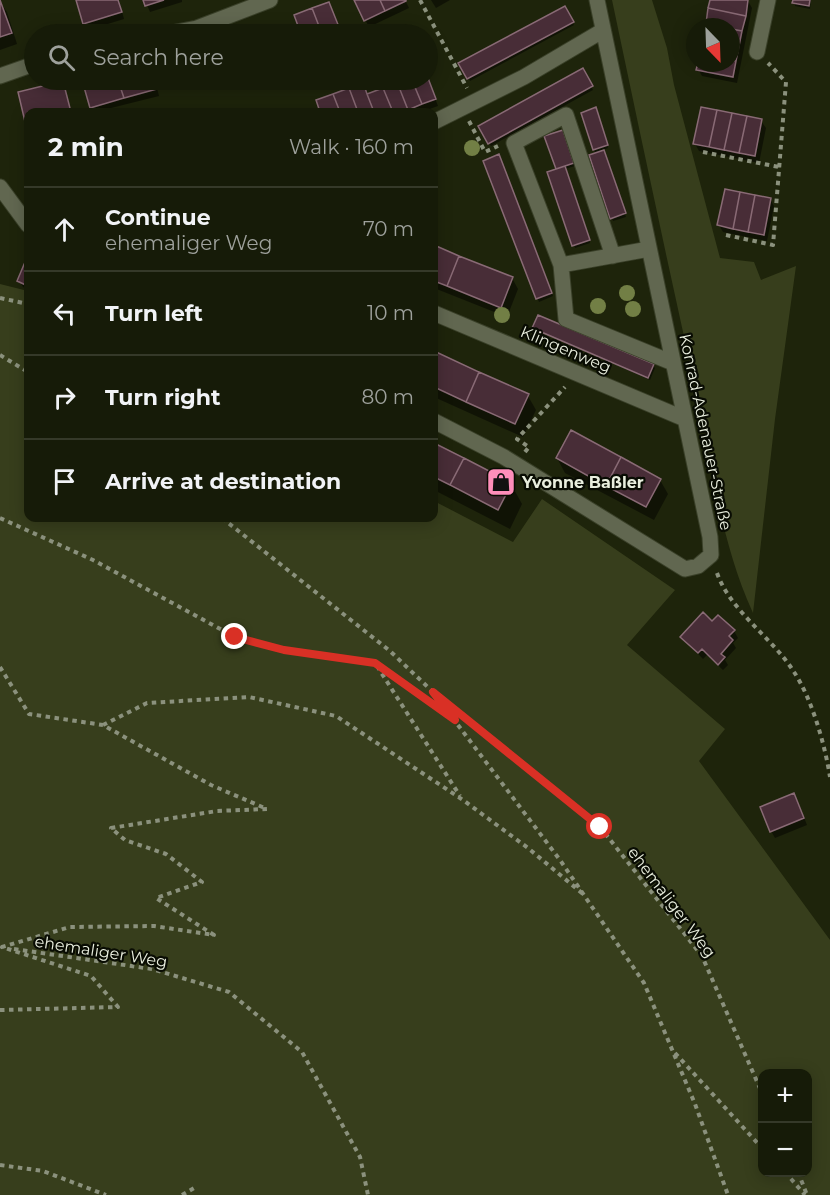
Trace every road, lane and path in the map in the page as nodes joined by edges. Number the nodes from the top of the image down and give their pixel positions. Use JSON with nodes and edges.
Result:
{"nodes":[{"id":1,"x":270,"y":0,"type":"edge"},
{"id":2,"x":420,"y":0,"type":"edge"},
{"id":3,"x":597,"y":0,"type":"edge"},
{"id":4,"x":768,"y":0,"type":"edge"},
{"id":5,"x":207,"y":24,"type":"edge"},
{"id":6,"x":433,"y":24,"type":"edge"},
{"id":7,"x":602,"y":32,"type":"junction"},
{"id":8,"x":438,"y":33,"type":"edge"},
{"id":9,"x":757,"y":52,"type":"joint"},
{"id":10,"x":24,"y":68,"type":"edge"},
{"id":11,"x":0,"y":76,"type":"edge"},
{"id":12,"x":475,"y":102,"type":"junction"},
{"id":13,"x":467,"y":116,"type":"dead end"},
{"id":14,"x":438,"y":120,"type":"edge"},
{"id":15,"x":514,"y":143,"type":"junction"},
{"id":16,"x":703,"y":152,"type":"dead end"},
{"id":17,"x":779,"y":167,"type":"junction"},
{"id":18,"x":0,"y":187,"type":"edge"},
{"id":19,"x":24,"y":220,"type":"edge"},
{"id":20,"x":726,"y":235,"type":"dead end"},
{"id":21,"x":649,"y":249,"type":"junction"},
{"id":22,"x":613,"y":256,"type":"junction"},
{"id":23,"x":561,"y":266,"type":"junction"},
{"id":24,"x":0,"y":298,"type":"edge"},
{"id":25,"x":24,"y":303,"type":"edge"},
{"id":26,"x":438,"y":315,"type":"edge"},
{"id":27,"x":0,"y":355,"type":"edge"},
{"id":28,"x":673,"y":363,"type":"junction"},
{"id":29,"x":24,"y":370,"type":"edge"},
{"id":30,"x":577,"y":373,"type":"junction"},
{"id":31,"x":685,"y":419,"type":"junction"},
{"id":32,"x":438,"y":423,"type":"edge"},
{"id":33,"x":517,"y":465,"type":"junction"},
{"id":34,"x":0,"y":518,"type":"edge"},
{"id":35,"x":227,"y":522,"type":"edge"},
{"id":36,"x":711,"y":555,"type":"junction"},
{"id":37,"x":375,"y":663,"type":"junction"},
{"id":38,"x":0,"y":667,"type":"edge"},
{"id":39,"x":433,"y":692,"type":"junction"},
{"id":40,"x":455,"y":720,"type":"junction"},
{"id":41,"x":104,"y":725,"type":"junction"},
{"id":42,"x":830,"y":777,"type":"edge"},
{"id":43,"x":463,"y":800,"type":"junction"},
{"id":44,"x":583,"y":894,"type":"junction"},
{"id":45,"x":2,"y":947,"type":"junction"},
{"id":46,"x":0,"y":1010,"type":"edge"},
{"id":47,"x":673,"y":1050,"type":"junction"},
{"id":48,"x":758,"y":1084,"type":"edge"},
{"id":49,"x":758,"y":1144,"type":"edge"},
{"id":50,"x":0,"y":1165,"type":"edge"},
{"id":51,"x":788,"y":1177,"type":"edge"},
{"id":52,"x":799,"y":1177,"type":"edge"},
{"id":53,"x":196,"y":1187,"type":"dead end"},
{"id":54,"x":106,"y":1195,"type":"edge"},
{"id":55,"x":182,"y":1195,"type":"edge"},
{"id":56,"x":368,"y":1195,"type":"edge"},
{"id":57,"x":728,"y":1195,"type":"edge"},
{"id":58,"x":806,"y":1195,"type":"edge"}],
"edges":[{"from":1,"to":5,"type":"street"},
{"from":2,"to":6,"type":"path"},
{"from":3,"to":7,"type":"street","name":"Konrad-Adenauer-Straße"},
{"from":4,"to":9,"type":"street"},
{"from":7,"to":12,"type":"street"},
{"from":7,"to":21,"type":"street","name":"Konrad-Adenauer-Straße"},
{"from":8,"to":12,"type":"path"},
{"from":9,"to":17,"type":"path"},
{"from":10,"to":11,"type":"street"},
{"from":12,"to":14,"type":"street"},
{"from":13,"to":15,"type":"path"},
{"from":15,"to":22,"type":"street"},
{"from":15,"to":23,"type":"street"},
{"from":16,"to":17,"type":"path"},
{"from":17,"to":20,"type":"path"},
{"from":18,"to":19,"type":"street"},
{"from":21,"to":22,"type":"street"},
{"from":21,"to":28,"type":"street","name":"Konrad-Adenauer-Straße"},
{"from":22,"to":23,"type":"street"},
{"from":23,"to":28,"type":"street"},
{"from":24,"to":25,"type":"path"},
{"from":26,"to":30,"type":"street","name":"Klingenweg"},
{"from":27,"to":29,"type":"path"},
{"from":28,"to":31,"type":"street","name":"Konrad-Adenauer-Straße"},
{"from":30,"to":31,"type":"street","name":"Klingenweg"},
{"from":30,"to":33,"type":"path"},
{"from":31,"to":36,"type":"street","name":"Konrad-Adenauer-Straße"},
{"from":32,"to":33,"type":"street","name":"Konrad-Adenauer-Straße"},
{"from":33,"to":36,"type":"street","name":"Konrad-Adenauer-Straße"},
{"from":34,"to":37,"type":"path"},
{"from":35,"to":39,"type":"path"},
{"from":36,"to":42,"type":"path"},
{"from":37,"to":40,"type":"path"},
{"from":37,"to":43,"type":"path"},
{"from":38,"to":41,"type":"path"},
{"from":39,"to":40,"type":"path"},
{"from":39,"to":48,"type":"path","name":"ehemaliger Weg"},
{"from":40,"to":44,"type":"path"},
{"from":41,"to":43,"type":"path"},
{"from":41,"to":45,"type":"path"},
{"from":43,"to":44,"type":"path"},
{"from":44,"to":47,"type":"path"},
{"from":45,"to":46,"type":"path"},
{"from":45,"to":56,"type":"path","name":"ehemaliger Weg"},
{"from":47,"to":49,"type":"path"},
{"from":47,"to":57,"type":"path"},
{"from":50,"to":54,"type":"path"},
{"from":51,"to":58,"type":"path"},
{"from":52,"to":58,"type":"path"},
{"from":53,"to":55,"type":"path"}]}
